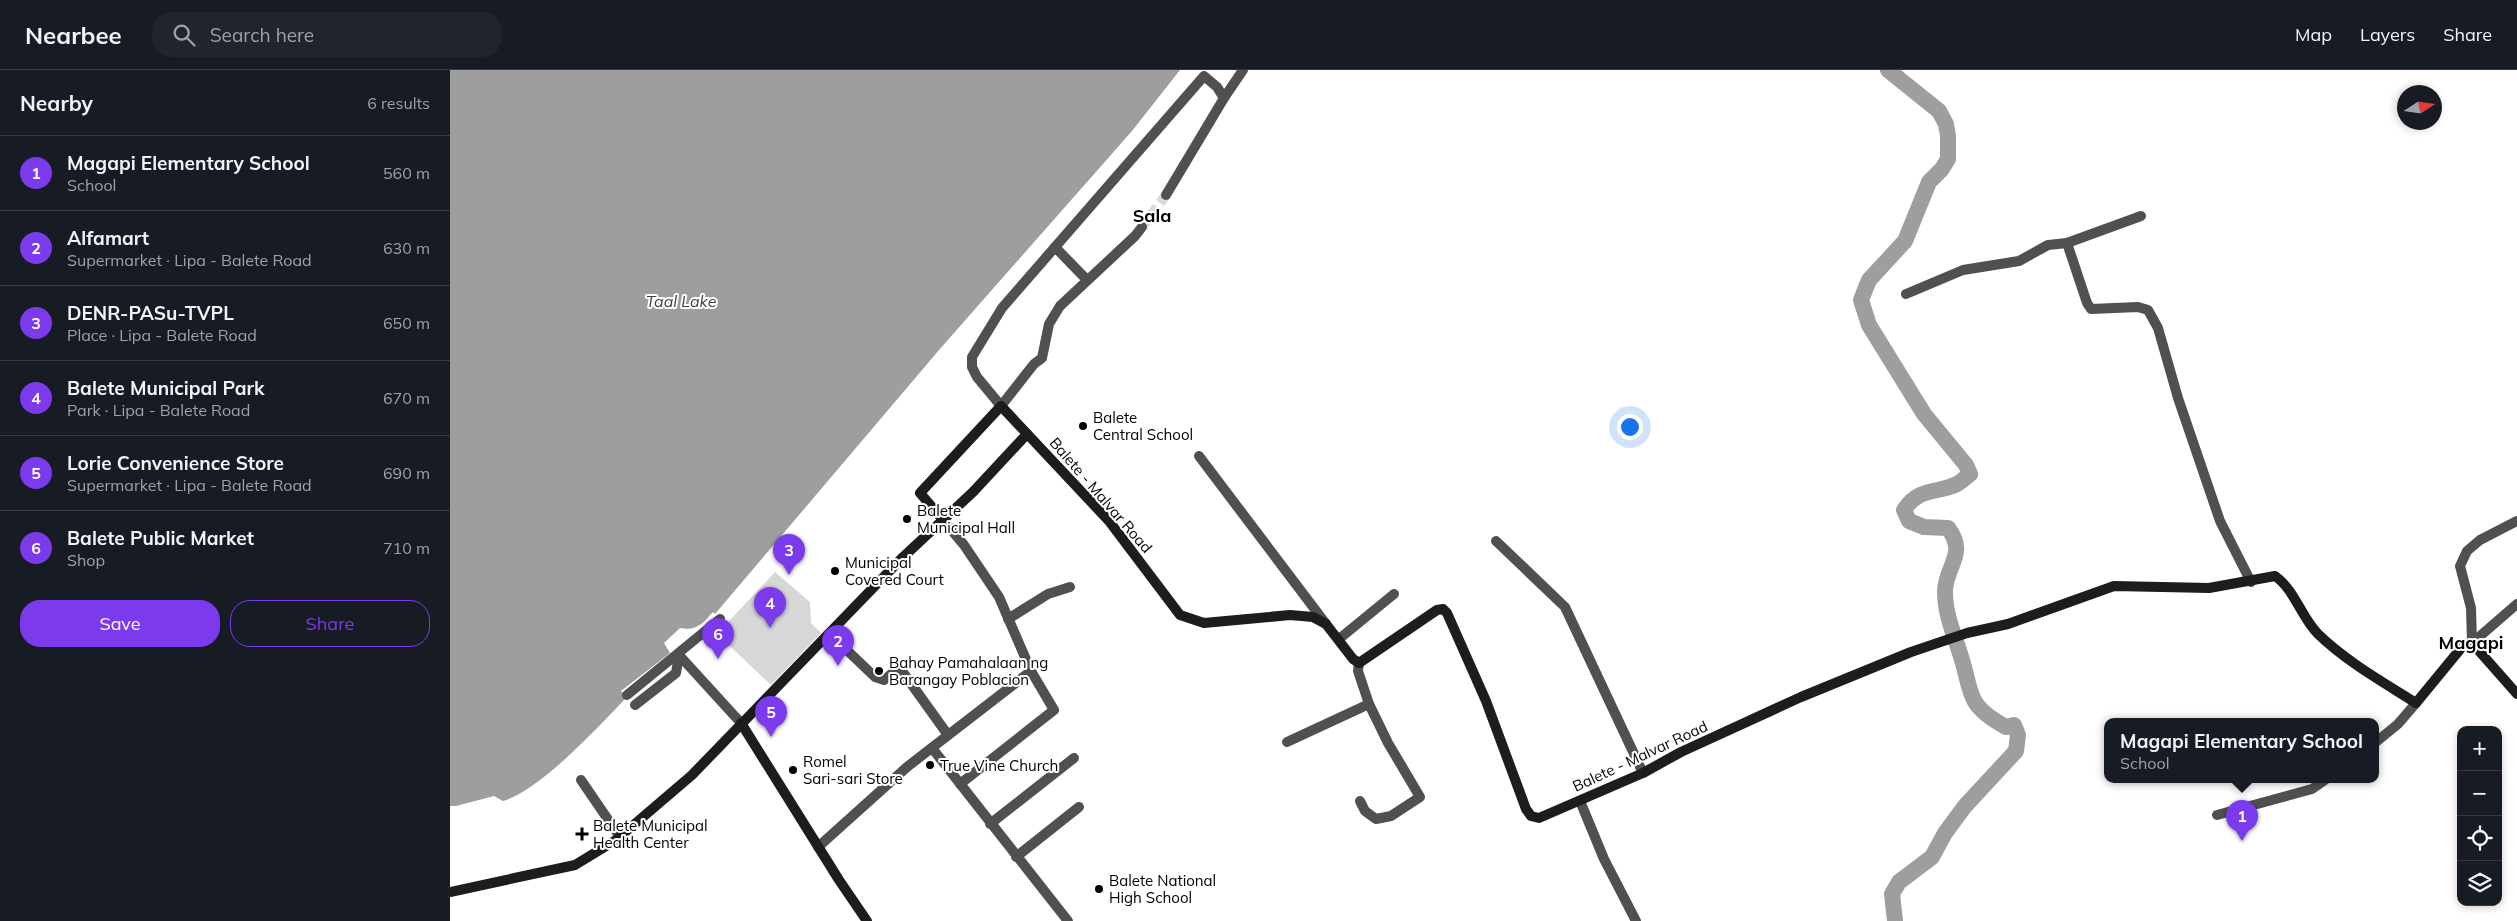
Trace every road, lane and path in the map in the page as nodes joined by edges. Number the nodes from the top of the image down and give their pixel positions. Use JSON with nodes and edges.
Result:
{"nodes":[{"id":1,"x":1243,"y":70,"type":"edge"},
{"id":2,"x":1224,"y":98,"type":"junction"},
{"id":3,"x":1166,"y":194,"type":"tunnel mouth"},
{"id":4,"x":2141,"y":216,"type":"dead end"},
{"id":5,"x":1142,"y":227,"type":"tunnel mouth"},
{"id":6,"x":2067,"y":243,"type":"junction"},
{"id":7,"x":1055,"y":247,"type":"junction"},
{"id":8,"x":1086,"y":280,"type":"junction"},
{"id":9,"x":1906,"y":294,"type":"dead end"},
{"id":10,"x":1001,"y":406,"type":"junction"},
{"id":11,"x":1027,"y":434,"type":"junction"},
{"id":12,"x":1199,"y":456,"type":"dead end"},
{"id":13,"x":944,"y":520,"type":"junction"},
{"id":14,"x":2517,"y":522,"type":"edge"},
{"id":15,"x":1496,"y":540,"type":"dead end"},
{"id":16,"x":2251,"y":582,"type":"junction"},
{"id":17,"x":1070,"y":586,"type":"dead end"},
{"id":18,"x":1394,"y":594,"type":"dead end"},
{"id":19,"x":2517,"y":604,"type":"edge"},
{"id":20,"x":720,"y":619,"type":"dead end"},
{"id":21,"x":1008,"y":619,"type":"junction"},
{"id":22,"x":1326,"y":624,"type":"junction"},
{"id":23,"x":830,"y":634,"type":"junction"},
{"id":24,"x":1339,"y":639,"type":"junction"},
{"id":25,"x":2472,"y":643,"type":"junction"},
{"id":26,"x":682,"y":653,"type":"junction"},
{"id":27,"x":1359,"y":663,"type":"junction"},
{"id":28,"x":1031,"y":671,"type":"junction"},
{"id":29,"x":2517,"y":694,"type":"edge"},
{"id":30,"x":628,"y":695,"type":"dead end"},
{"id":31,"x":2416,"y":703,"type":"junction"},
{"id":32,"x":1369,"y":704,"type":"junction"},
{"id":33,"x":635,"y":705,"type":"dead end"},
{"id":34,"x":741,"y":723,"type":"junction"},
{"id":35,"x":948,"y":735,"type":"junction"},
{"id":36,"x":2379,"y":740,"type":"edge"},
{"id":37,"x":1287,"y":742,"type":"dead end"},
{"id":38,"x":932,"y":748,"type":"junction"},
{"id":39,"x":1074,"y":758,"type":"dead end"},
{"id":40,"x":1642,"y":773,"type":"junction"},
{"id":41,"x":581,"y":780,"type":"dead end"},
{"id":42,"x":2321,"y":783,"type":"edge"},
{"id":43,"x":960,"y":784,"type":"junction"},
{"id":44,"x":1360,"y":801,"type":"dead end"},
{"id":45,"x":1580,"y":801,"type":"junction"},
{"id":46,"x":1079,"y":807,"type":"dead end"},
{"id":47,"x":2217,"y":815,"type":"dead end"},
{"id":48,"x":990,"y":824,"type":"junction"},
{"id":49,"x":620,"y":837,"type":"junction"},
{"id":50,"x":818,"y":847,"type":"junction"},
{"id":51,"x":1016,"y":857,"type":"junction"},
{"id":52,"x":450,"y":892,"type":"edge"},
{"id":53,"x":868,"y":921,"type":"edge"},
{"id":54,"x":1068,"y":921,"type":"edge"},
{"id":55,"x":1636,"y":921,"type":"edge"}],
"edges":[{"from":1,"to":2,"type":"street"},
{"from":2,"to":3,"type":"street"},
{"from":2,"to":7,"type":"street"},
{"from":4,"to":6,"type":"street"},
{"from":5,"to":8,"type":"street"},
{"from":6,"to":9,"type":"street"},
{"from":6,"to":16,"type":"street"},
{"from":7,"to":8,"type":"street"},
{"from":7,"to":10,"type":"street"},
{"from":8,"to":10,"type":"street"},
{"from":10,"to":11,"type":"main road"},
{"from":10,"to":13,"type":"main road"},
{"from":11,"to":13,"type":"main road","name":"Balete - Malvar Road"},
{"from":11,"to":22,"type":"main road","name":"Balete - Malvar Road"},
{"from":12,"to":22,"type":"street"},
{"from":13,"to":21,"type":"street"},
{"from":13,"to":23,"type":"main road","name":"Balete - Malvar Road"},
{"from":14,"to":25,"type":"street"},
{"from":15,"to":40,"type":"street"},
{"from":16,"to":31,"type":"main road","name":"Balete - Malvar Road"},
{"from":16,"to":40,"type":"main road","name":"Balete - Malvar Road"},
{"from":17,"to":21,"type":"street"},
{"from":18,"to":24,"type":"street"},
{"from":19,"to":25,"type":"street"},
{"from":20,"to":26,"type":"street"},
{"from":21,"to":28,"type":"street"},
{"from":22,"to":24,"type":"main road"},
{"from":23,"to":34,"type":"main road","name":"Balete - Malvar Road"},
{"from":23,"to":35,"type":"street"},
{"from":24,"to":27,"type":"main road"},
{"from":25,"to":29,"type":"main road"},
{"from":25,"to":31,"type":"main road"},
{"from":26,"to":30,"type":"street"},
{"from":26,"to":33,"type":"street"},
{"from":26,"to":34,"type":"street"},
{"from":27,"to":32,"type":"street"},
{"from":27,"to":45,"type":"main road","name":"Balete - Malvar Road"},
{"from":28,"to":35,"type":"street"},
{"from":28,"to":43,"type":"street"},
{"from":31,"to":36,"type":"street"},
{"from":32,"to":37,"type":"street"},
{"from":32,"to":44,"type":"street"},
{"from":34,"to":49,"type":"main road","name":"Balete - Malvar Road"},
{"from":34,"to":50,"type":"main road"},
{"from":35,"to":38,"type":"street"},
{"from":38,"to":43,"type":"street"},
{"from":38,"to":50,"type":"street"},
{"from":39,"to":48,"type":"street"},
{"from":40,"to":45,"type":"main road","name":"Balete - Malvar Road"},
{"from":41,"to":49,"type":"street"},
{"from":42,"to":47,"type":"street"},
{"from":43,"to":48,"type":"street"},
{"from":45,"to":55,"type":"street"},
{"from":46,"to":51,"type":"street"},
{"from":48,"to":51,"type":"street"},
{"from":49,"to":52,"type":"main road","name":"Balete - Malvar Road"},
{"from":50,"to":53,"type":"main road"},
{"from":51,"to":54,"type":"street"}]}
